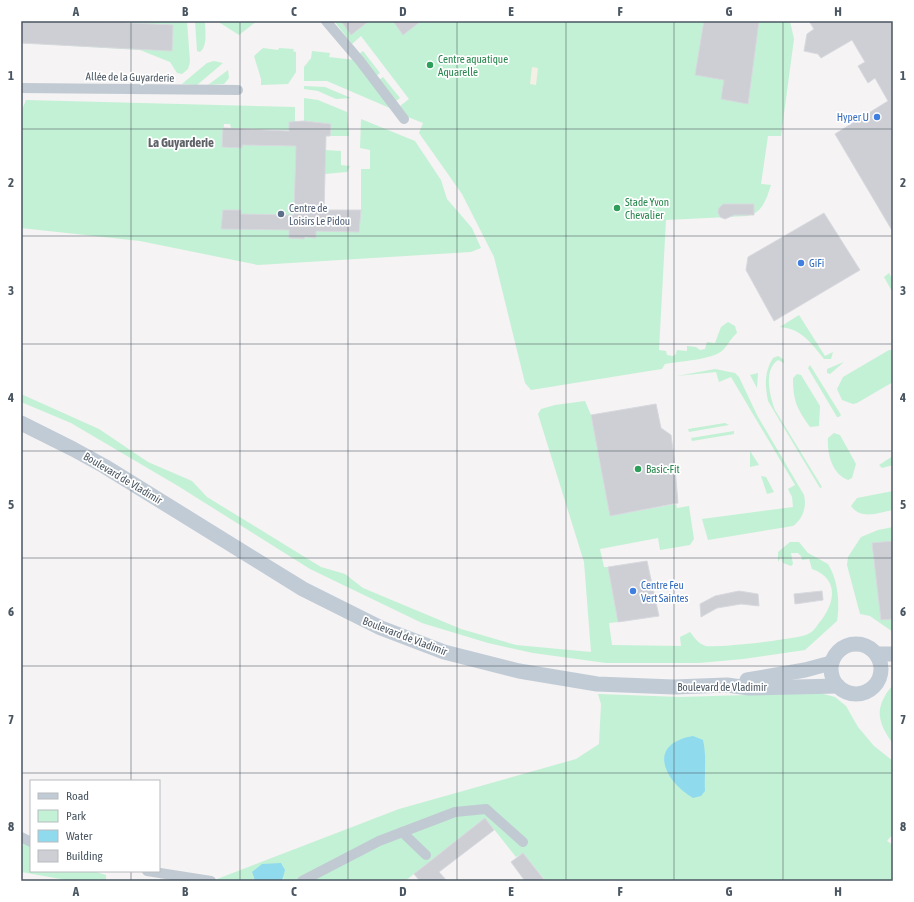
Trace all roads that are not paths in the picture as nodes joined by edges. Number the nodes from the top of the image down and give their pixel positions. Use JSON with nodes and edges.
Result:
{"nodes":[{"id":1,"x":326,"y":21,"type":"edge"},
{"id":2,"x":21,"y":88,"type":"edge"},
{"id":3,"x":238,"y":90,"type":"dead end"},
{"id":4,"x":404,"y":119,"type":"dead end"},
{"id":5,"x":21,"y":423,"type":"edge"},
{"id":6,"x":876,"y":654,"type":"junction"},
{"id":7,"x":893,"y":654,"type":"edge"},
{"id":8,"x":831,"y":663,"type":"junction"},
{"id":9,"x":886,"y":677,"type":"edge"},
{"id":10,"x":727,"y":685,"type":"junction"},
{"id":11,"x":838,"y":686,"type":"junction"},
{"id":12,"x":402,"y":832,"type":"junction"},
{"id":13,"x":21,"y":837,"type":"edge"},
{"id":14,"x":30,"y":842,"type":"edge"},
{"id":15,"x":523,"y":842,"type":"dead end"},
{"id":16,"x":426,"y":855,"type":"dead end"},
{"id":17,"x":153,"y":872,"type":"edge"},
{"id":18,"x":211,"y":881,"type":"edge"},
{"id":19,"x":302,"y":881,"type":"edge"}],
"edges":[{"from":1,"to":4,"type":"street"},
{"from":2,"to":3,"type":"street","name":"Allée de la Guyarderie"},
{"from":5,"to":10,"type":"main road","name":"Boulevard de Vladimir"},
{"from":6,"to":7,"type":"main road"},
{"from":6,"to":8,"type":"main road"},
{"from":6,"to":9,"type":"main road"},
{"from":8,"to":10,"type":"main road"},
{"from":8,"to":11,"type":"main road"},
{"from":9,"to":11,"type":"main road"},
{"from":10,"to":11,"type":"main road","name":"Boulevard de Vladimir"},
{"from":12,"to":15,"type":"street"},
{"from":12,"to":16,"type":"street"},
{"from":12,"to":19,"type":"street"},
{"from":13,"to":14,"type":"street"},
{"from":17,"to":18,"type":"street"}]}
